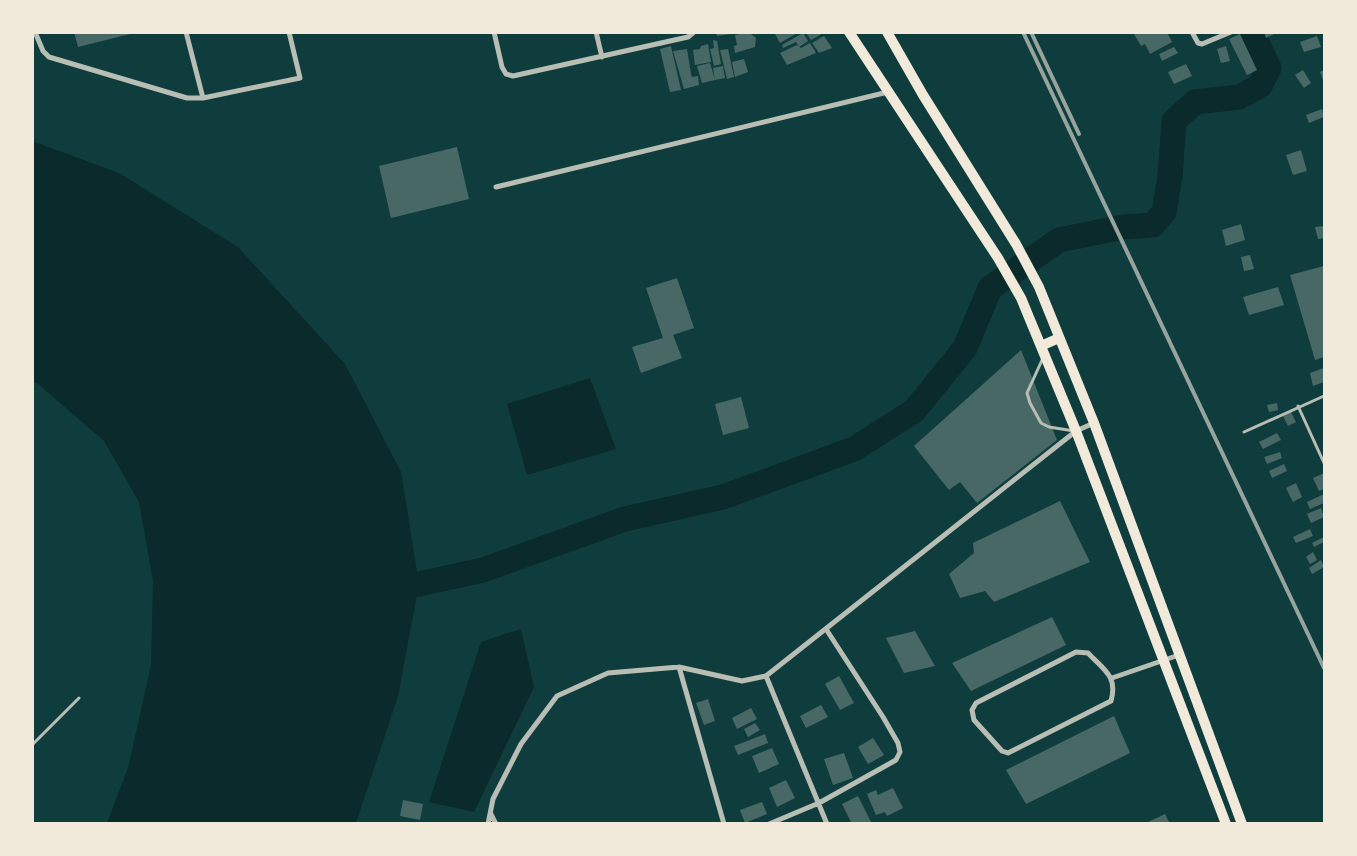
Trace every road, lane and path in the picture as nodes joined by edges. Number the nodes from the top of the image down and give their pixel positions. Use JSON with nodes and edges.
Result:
{"nodes":[{"id":1,"x":35,"y":32,"type":"edge"},
{"id":2,"x":186,"y":32,"type":"edge"},
{"id":3,"x":289,"y":32,"type":"edge"},
{"id":4,"x":494,"y":32,"type":"edge"},
{"id":5,"x":596,"y":32,"type":"edge"},
{"id":6,"x":694,"y":32,"type":"edge"},
{"id":7,"x":849,"y":32,"type":"edge"},
{"id":8,"x":887,"y":32,"type":"edge"},
{"id":9,"x":1192,"y":32,"type":"edge"},
{"id":10,"x":1231,"y":32,"type":"edge"},
{"id":11,"x":602,"y":57,"type":"junction"},
{"id":12,"x":888,"y":92,"type":"junction"},
{"id":13,"x":204,"y":98,"type":"junction"},
{"id":14,"x":496,"y":187,"type":"dead end"},
{"id":15,"x":1059,"y":338,"type":"junction"},
{"id":16,"x":1043,"y":351,"type":"junction"},
{"id":17,"x":1324,"y":396,"type":"edge"},
{"id":18,"x":1298,"y":406,"type":"junction"},
{"id":19,"x":1094,"y":423,"type":"junction"},
{"id":20,"x":1076,"y":431,"type":"junction"},
{"id":21,"x":1244,"y":432,"type":"dead end"},
{"id":22,"x":1324,"y":463,"type":"edge"},
{"id":23,"x":1138,"y":544,"type":"junction"},
{"id":24,"x":1121,"y":551,"type":"junction"},
{"id":25,"x":826,"y":629,"type":"junction"},
{"id":26,"x":1179,"y":654,"type":"junction"},
{"id":27,"x":1163,"y":661,"type":"junction"},
{"id":28,"x":678,"y":667,"type":"junction"},
{"id":29,"x":766,"y":676,"type":"junction"},
{"id":30,"x":1112,"y":678,"type":"junction"},
{"id":31,"x":79,"y":698,"type":"dead end"},
{"id":32,"x":32,"y":745,"type":"edge"},
{"id":33,"x":819,"y":803,"type":"junction"},
{"id":34,"x":491,"y":814,"type":"junction"},
{"id":35,"x":1242,"y":823,"type":"edge"},
{"id":36,"x":488,"y":824,"type":"edge"},
{"id":37,"x":496,"y":824,"type":"edge"},
{"id":38,"x":724,"y":824,"type":"edge"},
{"id":39,"x":770,"y":824,"type":"edge"},
{"id":40,"x":827,"y":824,"type":"edge"},
{"id":41,"x":1226,"y":824,"type":"edge"}],
"edges":[{"from":1,"to":13,"type":"street"},
{"from":2,"to":13,"type":"street"},
{"from":3,"to":13,"type":"street"},
{"from":4,"to":11,"type":"street"},
{"from":5,"to":11,"type":"street"},
{"from":6,"to":11,"type":"street"},
{"from":7,"to":12,"type":"main road"},
{"from":8,"to":15,"type":"main road"},
{"from":9,"to":10,"type":"street"},
{"from":12,"to":14,"type":"street"},
{"from":12,"to":16,"type":"main road"},
{"from":15,"to":16,"type":"main road"},
{"from":15,"to":19,"type":"main road"},
{"from":16,"to":20,"type":"main road"},
{"from":16,"to":20,"type":"lane"},
{"from":17,"to":18,"type":"lane"},
{"from":18,"to":21,"type":"lane"},
{"from":18,"to":22,"type":"lane"},
{"from":19,"to":20,"type":"street"},
{"from":19,"to":23,"type":"main road"},
{"from":20,"to":24,"type":"main road"},
{"from":20,"to":25,"type":"street"},
{"from":23,"to":24,"type":"main road"},
{"from":23,"to":26,"type":"main road"},
{"from":24,"to":27,"type":"main road"},
{"from":25,"to":29,"type":"street"},
{"from":25,"to":33,"type":"street"},
{"from":26,"to":27,"type":"street"},
{"from":26,"to":35,"type":"main road"},
{"from":27,"to":30,"type":"street"},
{"from":27,"to":41,"type":"main road"},
{"from":28,"to":29,"type":"street"},
{"from":28,"to":34,"type":"street"},
{"from":28,"to":38,"type":"street"},
{"from":29,"to":33,"type":"street"},
{"from":30,"to":30,"type":"street"},
{"from":31,"to":32,"type":"lane"},
{"from":33,"to":39,"type":"street"},
{"from":33,"to":40,"type":"street"},
{"from":34,"to":36,"type":"street"},
{"from":34,"to":37,"type":"street"}]}
